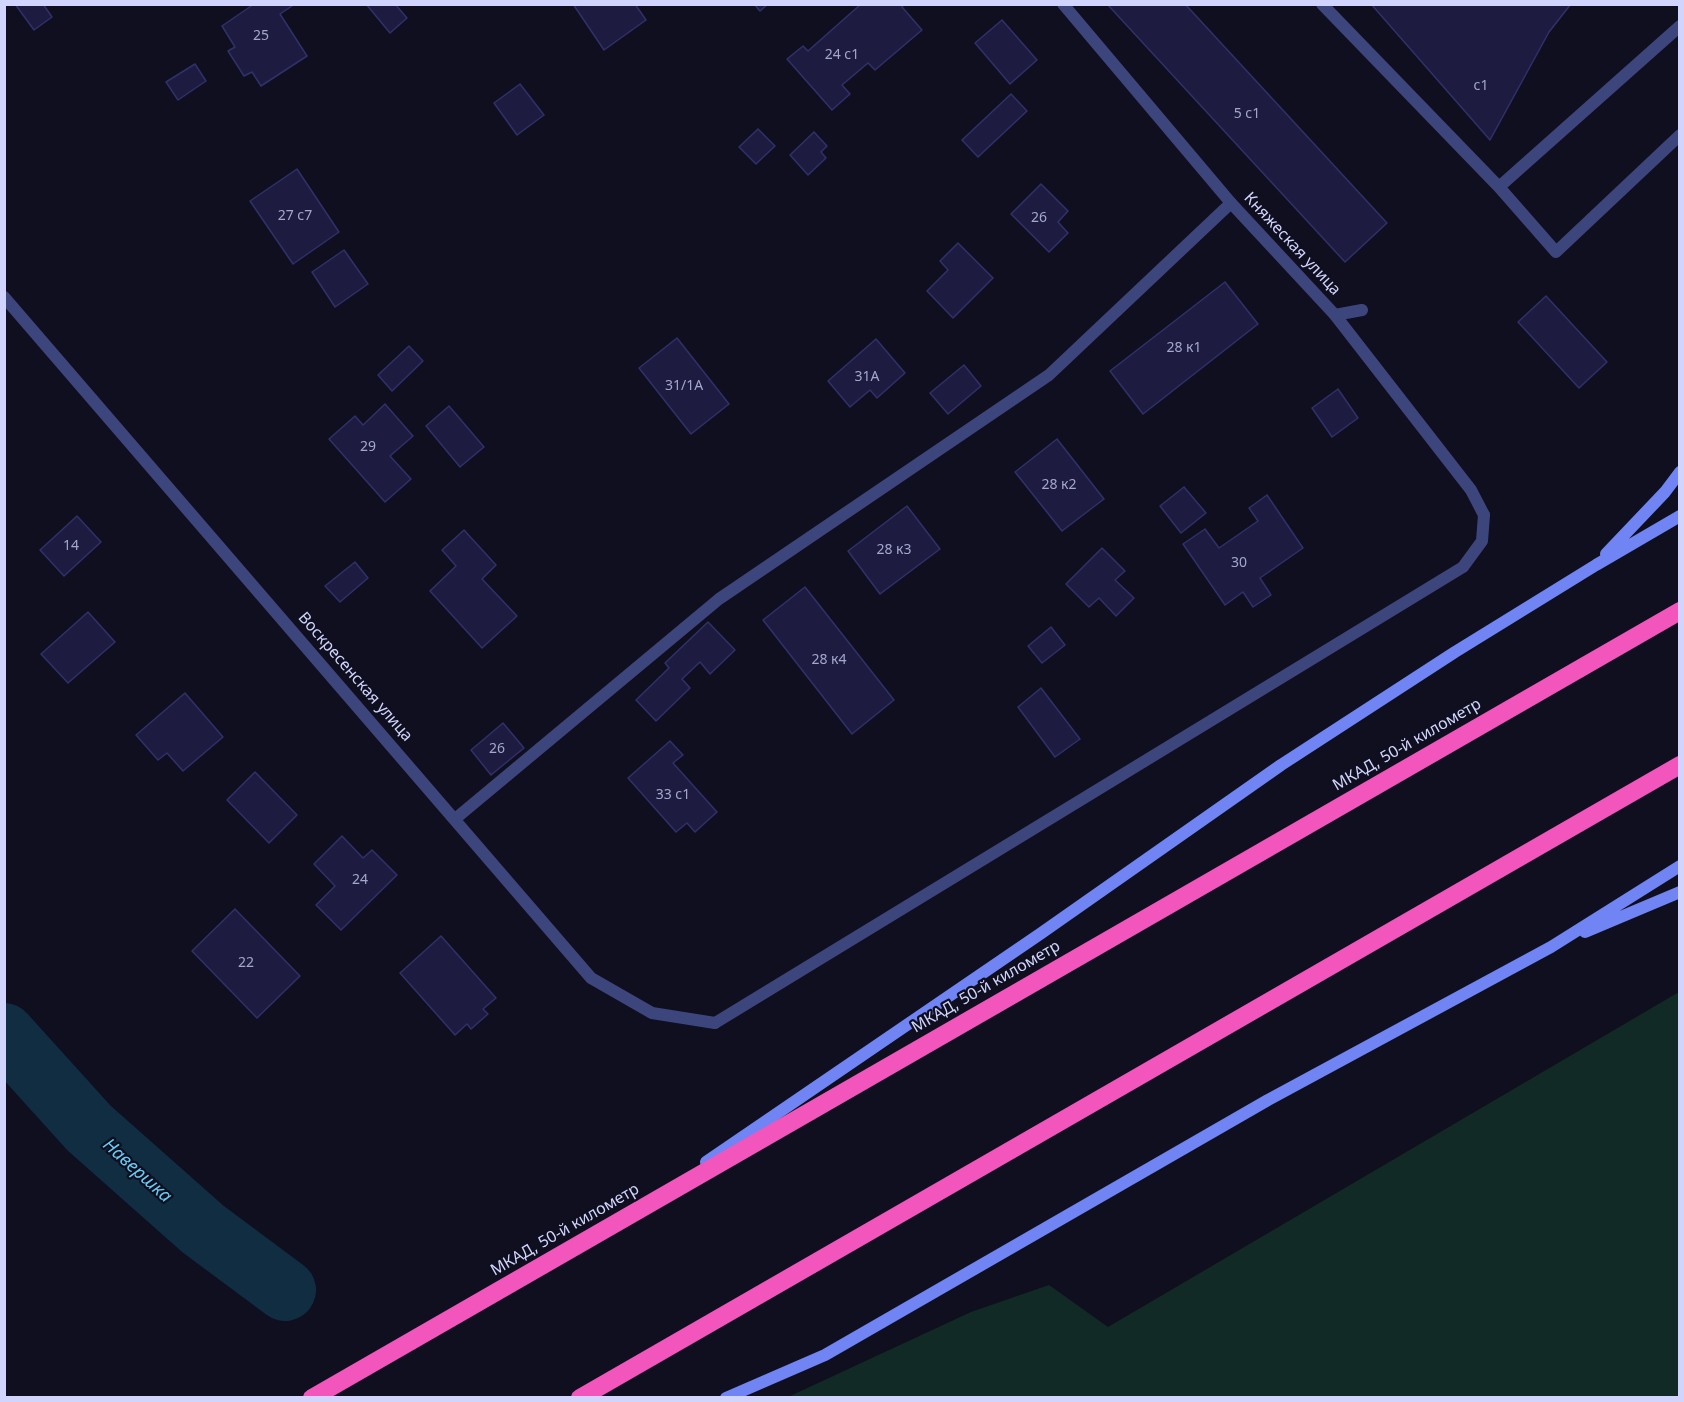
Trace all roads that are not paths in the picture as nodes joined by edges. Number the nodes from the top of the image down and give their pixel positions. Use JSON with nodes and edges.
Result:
{"nodes":[{"id":1,"x":1063,"y":4,"type":"edge"},
{"id":2,"x":1322,"y":4,"type":"edge"},
{"id":3,"x":1680,"y":26,"type":"edge"},
{"id":4,"x":1680,"y":135,"type":"edge"},
{"id":5,"x":1499,"y":187,"type":"junction"},
{"id":6,"x":1232,"y":203,"type":"junction"},
{"id":7,"x":4,"y":297,"type":"edge"},
{"id":8,"x":1362,"y":310,"type":"dead end"},
{"id":9,"x":1335,"y":315,"type":"junction"},
{"id":10,"x":1680,"y":472,"type":"edge"},
{"id":11,"x":1680,"y":516,"type":"edge"},
{"id":12,"x":1596,"y":565,"type":"junction"},
{"id":13,"x":1680,"y":612,"type":"edge"},
{"id":14,"x":1680,"y":765,"type":"edge"},
{"id":15,"x":455,"y":819,"type":"junction"},
{"id":16,"x":1680,"y":866,"type":"edge"},
{"id":17,"x":1680,"y":892,"type":"edge"},
{"id":18,"x":1551,"y":947,"type":"junction"},
{"id":19,"x":715,"y":1023,"type":"joint"},
{"id":20,"x":626,"y":1217,"type":"junction"},
{"id":21,"x":312,"y":1398,"type":"edge"},
{"id":22,"x":580,"y":1398,"type":"edge"},
{"id":23,"x":726,"y":1398,"type":"edge"}],
"edges":[{"from":1,"to":6,"type":"street","name":"Княжеская улица"},
{"from":2,"to":5,"type":"street"},
{"from":3,"to":5,"type":"street"},
{"from":4,"to":5,"type":"street"},
{"from":6,"to":9,"type":"street","name":"Княжеская улица"},
{"from":6,"to":15,"type":"street"},
{"from":7,"to":15,"type":"street","name":"Воскресенская улица"},
{"from":8,"to":9,"type":"street"},
{"from":9,"to":19,"type":"street","name":"Княжеская улица"},
{"from":10,"to":12,"type":"main road"},
{"from":11,"to":12,"type":"main road"},
{"from":12,"to":20,"type":"main road"},
{"from":13,"to":20,"type":"highway","name":"МКАД, 50-й километр"},
{"from":14,"to":22,"type":"highway"},
{"from":15,"to":19,"type":"street","name":"Воскресенская улица"},
{"from":16,"to":18,"type":"main road"},
{"from":17,"to":18,"type":"main road"},
{"from":18,"to":23,"type":"main road"},
{"from":20,"to":21,"type":"highway","name":"МКАД, 50-й километр"}]}
